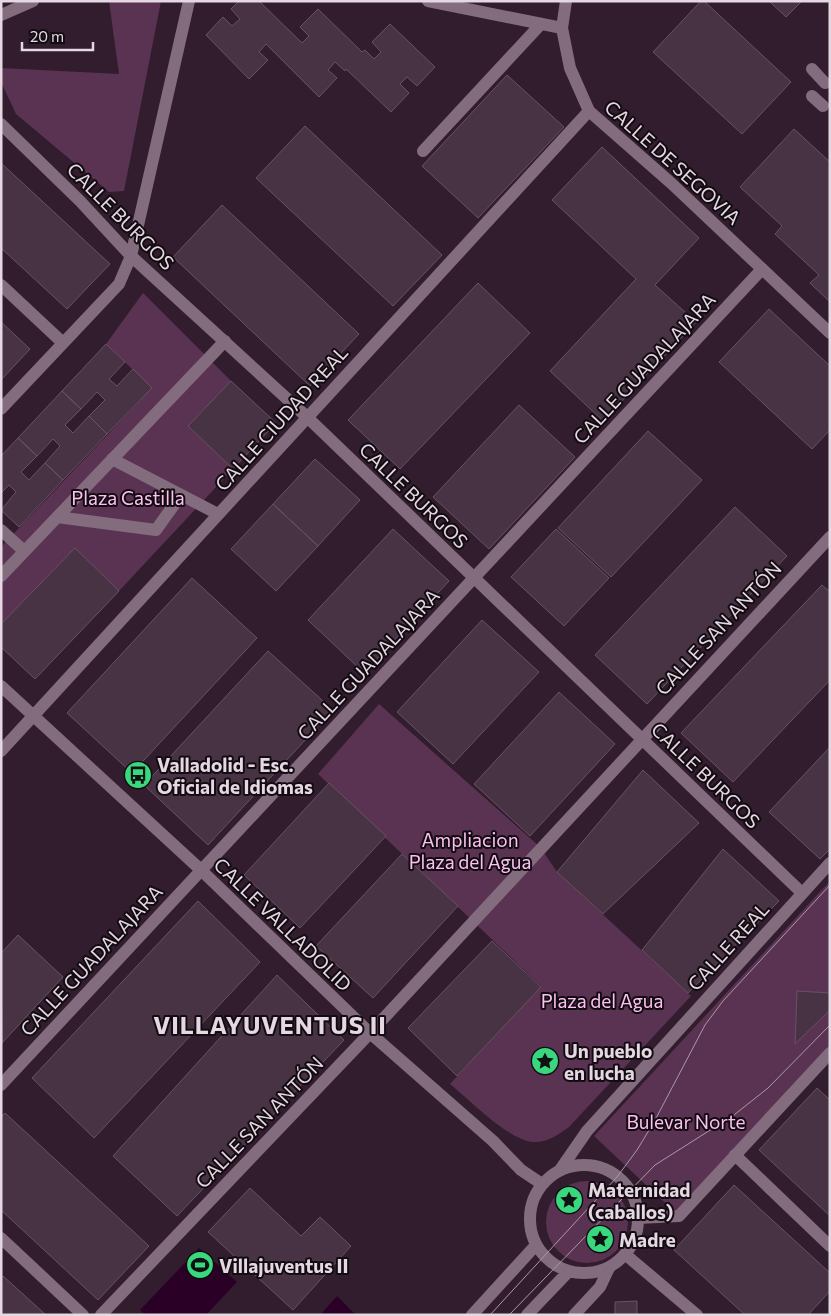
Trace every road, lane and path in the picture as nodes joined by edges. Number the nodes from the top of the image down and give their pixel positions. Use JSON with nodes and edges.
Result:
{"nodes":[{"id":1,"x":33,"y":1,"type":"edge"},
{"id":2,"x":189,"y":1,"type":"edge"},
{"id":3,"x":428,"y":1,"type":"edge"},
{"id":4,"x":566,"y":1,"type":"edge"},
{"id":5,"x":1,"y":16,"type":"edge"},
{"id":6,"x":541,"y":24,"type":"junction"},
{"id":7,"x":562,"y":28,"type":"junction"},
{"id":8,"x":812,"y":69,"type":"dead end"},
{"id":9,"x":825,"y":83,"type":"dead end"},
{"id":10,"x":812,"y":96,"type":"dead end"},
{"id":11,"x":823,"y":106,"type":"dead end"},
{"id":12,"x":589,"y":111,"type":"junction"},
{"id":13,"x":1,"y":124,"type":"edge"},
{"id":14,"x":423,"y":151,"type":"dead end"},
{"id":15,"x":131,"y":256,"type":"junction"},
{"id":16,"x":762,"y":269,"type":"junction"},
{"id":17,"x":1,"y":285,"type":"edge"},
{"id":18,"x":830,"y":333,"type":"edge"},
{"id":19,"x":224,"y":341,"type":"junction"},
{"id":20,"x":63,"y":343,"type":"junction"},
{"id":21,"x":1,"y":409,"type":"edge"},
{"id":22,"x":307,"y":417,"type":"junction"},
{"id":23,"x":112,"y":459,"type":"junction"},
{"id":24,"x":181,"y":494,"type":"junction"},
{"id":25,"x":218,"y":514,"type":"junction"},
{"id":26,"x":57,"y":516,"type":"junction"},
{"id":27,"x":1,"y":530,"type":"edge"},
{"id":28,"x":828,"y":544,"type":"edge"},
{"id":29,"x":24,"y":551,"type":"junction"},
{"id":30,"x":1,"y":576,"type":"edge"},
{"id":31,"x":474,"y":578,"type":"junction"},
{"id":32,"x":1,"y":686,"type":"edge"},
{"id":33,"x":34,"y":717,"type":"junction"},
{"id":34,"x":640,"y":739,"type":"junction"},
{"id":35,"x":1,"y":751,"type":"edge"},
{"id":36,"x":830,"y":863,"type":"edge"},
{"id":37,"x":201,"y":870,"type":"junction"},
{"id":38,"x":802,"y":893,"type":"junction"},
{"id":39,"x":370,"y":1033,"type":"junction"},
{"id":40,"x":829,"y":1056,"type":"edge"},
{"id":41,"x":1,"y":1085,"type":"edge"},
{"id":42,"x":736,"y":1155,"type":"junction"},
{"id":43,"x":560,"y":1170,"type":"junction"},
{"id":44,"x":542,"y":1184,"type":"junction"},
{"id":45,"x":638,"y":1218,"type":"junction"},
{"id":46,"x":1,"y":1238,"type":"edge"},
{"id":47,"x":536,"y":1245,"type":"junction"},
{"id":48,"x":830,"y":1246,"type":"edge"},
{"id":49,"x":626,"y":1255,"type":"junction"},
{"id":50,"x":609,"y":1268,"type":"junction"},
{"id":51,"x":568,"y":1272,"type":"junction"},
{"id":52,"x":83,"y":1315,"type":"edge"},
{"id":53,"x":101,"y":1315,"type":"edge"},
{"id":54,"x":472,"y":1315,"type":"edge"},
{"id":55,"x":527,"y":1315,"type":"edge"},
{"id":56,"x":574,"y":1315,"type":"edge"},
{"id":57,"x":697,"y":1315,"type":"edge"}],
"edges":[{"from":1,"to":5,"type":"street"},
{"from":2,"to":15,"type":"street"},
{"from":3,"to":6,"type":"street"},
{"from":4,"to":7,"type":"street","name":"CALLE DE SEGOVIA"},
{"from":6,"to":7,"type":"street"},
{"from":6,"to":14,"type":"street"},
{"from":7,"to":12,"type":"street","name":"CALLE DE SEGOVIA"},
{"from":8,"to":9,"type":"street"},
{"from":10,"to":11,"type":"street"},
{"from":12,"to":16,"type":"street","name":"CALLE DE SEGOVIA"},
{"from":12,"to":22,"type":"street","name":"CALLE CIUDAD REAL"},
{"from":13,"to":15,"type":"street","name":"CALLE BURGOS"},
{"from":15,"to":19,"type":"street","name":"CALLE BURGOS"},
{"from":15,"to":20,"type":"street"},
{"from":16,"to":18,"type":"street","name":"CALLE DE SEGOVIA"},
{"from":16,"to":31,"type":"street","name":"CALLE GUADALAJARA"},
{"from":17,"to":20,"type":"street"},
{"from":19,"to":22,"type":"street","name":"CALLE BURGOS"},
{"from":19,"to":23,"type":"street"},
{"from":20,"to":21,"type":"street"},
{"from":22,"to":25,"type":"street","name":"CALLE CIUDAD REAL"},
{"from":22,"to":31,"type":"street","name":"CALLE BURGOS"},
{"from":23,"to":24,"type":"street"},
{"from":23,"to":26,"type":"street"},
{"from":24,"to":25,"type":"street"},
{"from":24,"to":26,"type":"street"},
{"from":25,"to":33,"type":"street","name":"CALLE CIUDAD REAL"},
{"from":26,"to":29,"type":"street"},
{"from":27,"to":29,"type":"street"},
{"from":28,"to":34,"type":"street","name":"CALLE SAN ANTÓN"},
{"from":29,"to":30,"type":"street"},
{"from":31,"to":34,"type":"street","name":"CALLE BURGOS"},
{"from":31,"to":37,"type":"street","name":"CALLE GUADALAJARA"},
{"from":32,"to":33,"type":"street","name":"CALLE VALLADOLID"},
{"from":33,"to":35,"type":"street","name":"CALLE CIUDAD REAL"},
{"from":33,"to":37,"type":"street","name":"CALLE VALLADOLID"},
{"from":34,"to":38,"type":"street","name":"CALLE BURGOS"},
{"from":34,"to":39,"type":"street","name":"CALLE SAN ANTÓN"},
{"from":36,"to":38,"type":"street","name":"CALLE REAL"},
{"from":37,"to":39,"type":"street","name":"CALLE VALLADOLID"},
{"from":37,"to":41,"type":"street","name":"CALLE GUADALAJARA"},
{"from":38,"to":43,"type":"street","name":"CALLE REAL"},
{"from":39,"to":44,"type":"street","name":"CALLE VALLADOLID"},
{"from":39,"to":53,"type":"street","name":"CALLE SAN ANTÓN"},
{"from":40,"to":42,"type":"street"},
{"from":42,"to":45,"type":"street"},
{"from":42,"to":48,"type":"street"},
{"from":43,"to":44,"type":"street"},
{"from":43,"to":45,"type":"street"},
{"from":44,"to":47,"type":"street"},
{"from":45,"to":49,"type":"street"},
{"from":46,"to":52,"type":"street"},
{"from":47,"to":51,"type":"street"},
{"from":47,"to":54,"type":"street"},
{"from":49,"to":50,"type":"street"},
{"from":49,"to":57,"type":"street"},
{"from":50,"to":51,"type":"street"},
{"from":50,"to":56,"type":"street"},
{"from":51,"to":55,"type":"street"}]}
